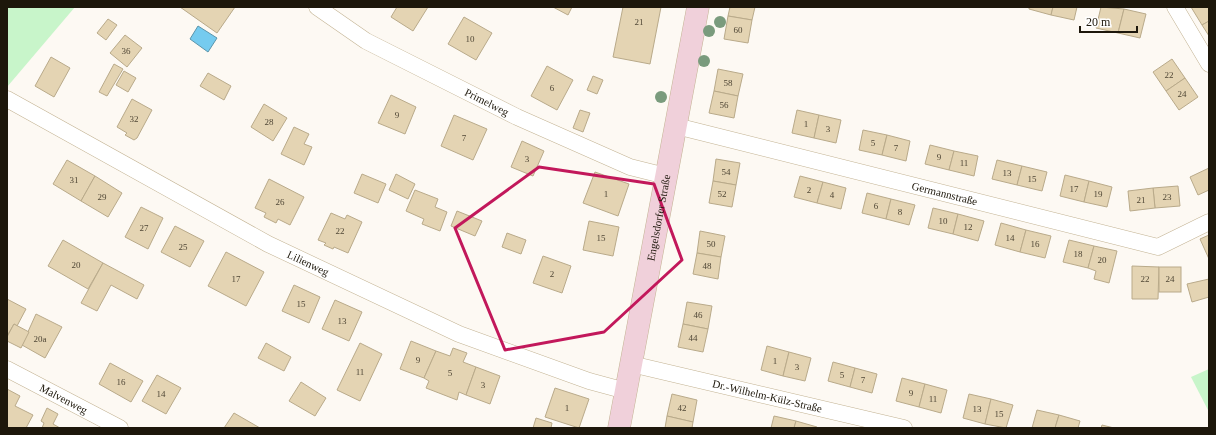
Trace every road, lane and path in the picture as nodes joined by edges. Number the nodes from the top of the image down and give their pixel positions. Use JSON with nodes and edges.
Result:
{"nodes":[{"id":1,"x":317,"y":7,"type":"edge"},
{"id":2,"x":698,"y":7,"type":"edge"},
{"id":3,"x":1175,"y":7,"type":"edge"},
{"id":4,"x":1209,"y":64,"type":"edge"},
{"id":5,"x":7,"y":99,"type":"edge"},
{"id":6,"x":676,"y":126,"type":"junction"},
{"id":7,"x":666,"y":176,"type":"junction"},
{"id":8,"x":1209,"y":222,"type":"edge"},
{"id":9,"x":632,"y":364,"type":"junction"},
{"id":10,"x":7,"y":369,"type":"edge"},
{"id":11,"x":626,"y":391,"type":"junction"},
{"id":12,"x":853,"y":422,"type":"edge"},
{"id":13,"x":120,"y":428,"type":"edge"},
{"id":14,"x":619,"y":428,"type":"edge"},
{"id":15,"x":904,"y":428,"type":"edge"}],
"edges":[{"from":1,"to":7,"type":"street","name":"Primelweg"},
{"from":2,"to":6,"type":"street","name":"Engelsdorfer Straße"},
{"from":3,"to":4,"type":"street"},
{"from":5,"to":11,"type":"street","name":"Lilienweg"},
{"from":6,"to":7,"type":"street","name":"Engelsdorfer Straße"},
{"from":6,"to":8,"type":"street","name":"Germannstraße"},
{"from":7,"to":9,"type":"street","name":"Engelsdorfer Straße"},
{"from":9,"to":11,"type":"street","name":"Engelsdorfer Straße"},
{"from":9,"to":12,"type":"street","name":"Dr.-Wilhelm-Külz-Straße"},
{"from":10,"to":13,"type":"street","name":"Malvenweg"},
{"from":11,"to":14,"type":"street","name":"Engelsdorfer Straße"},
{"from":12,"to":15,"type":"street","name":"Dr.-Wilhelm-Külz-Straße"}]}
